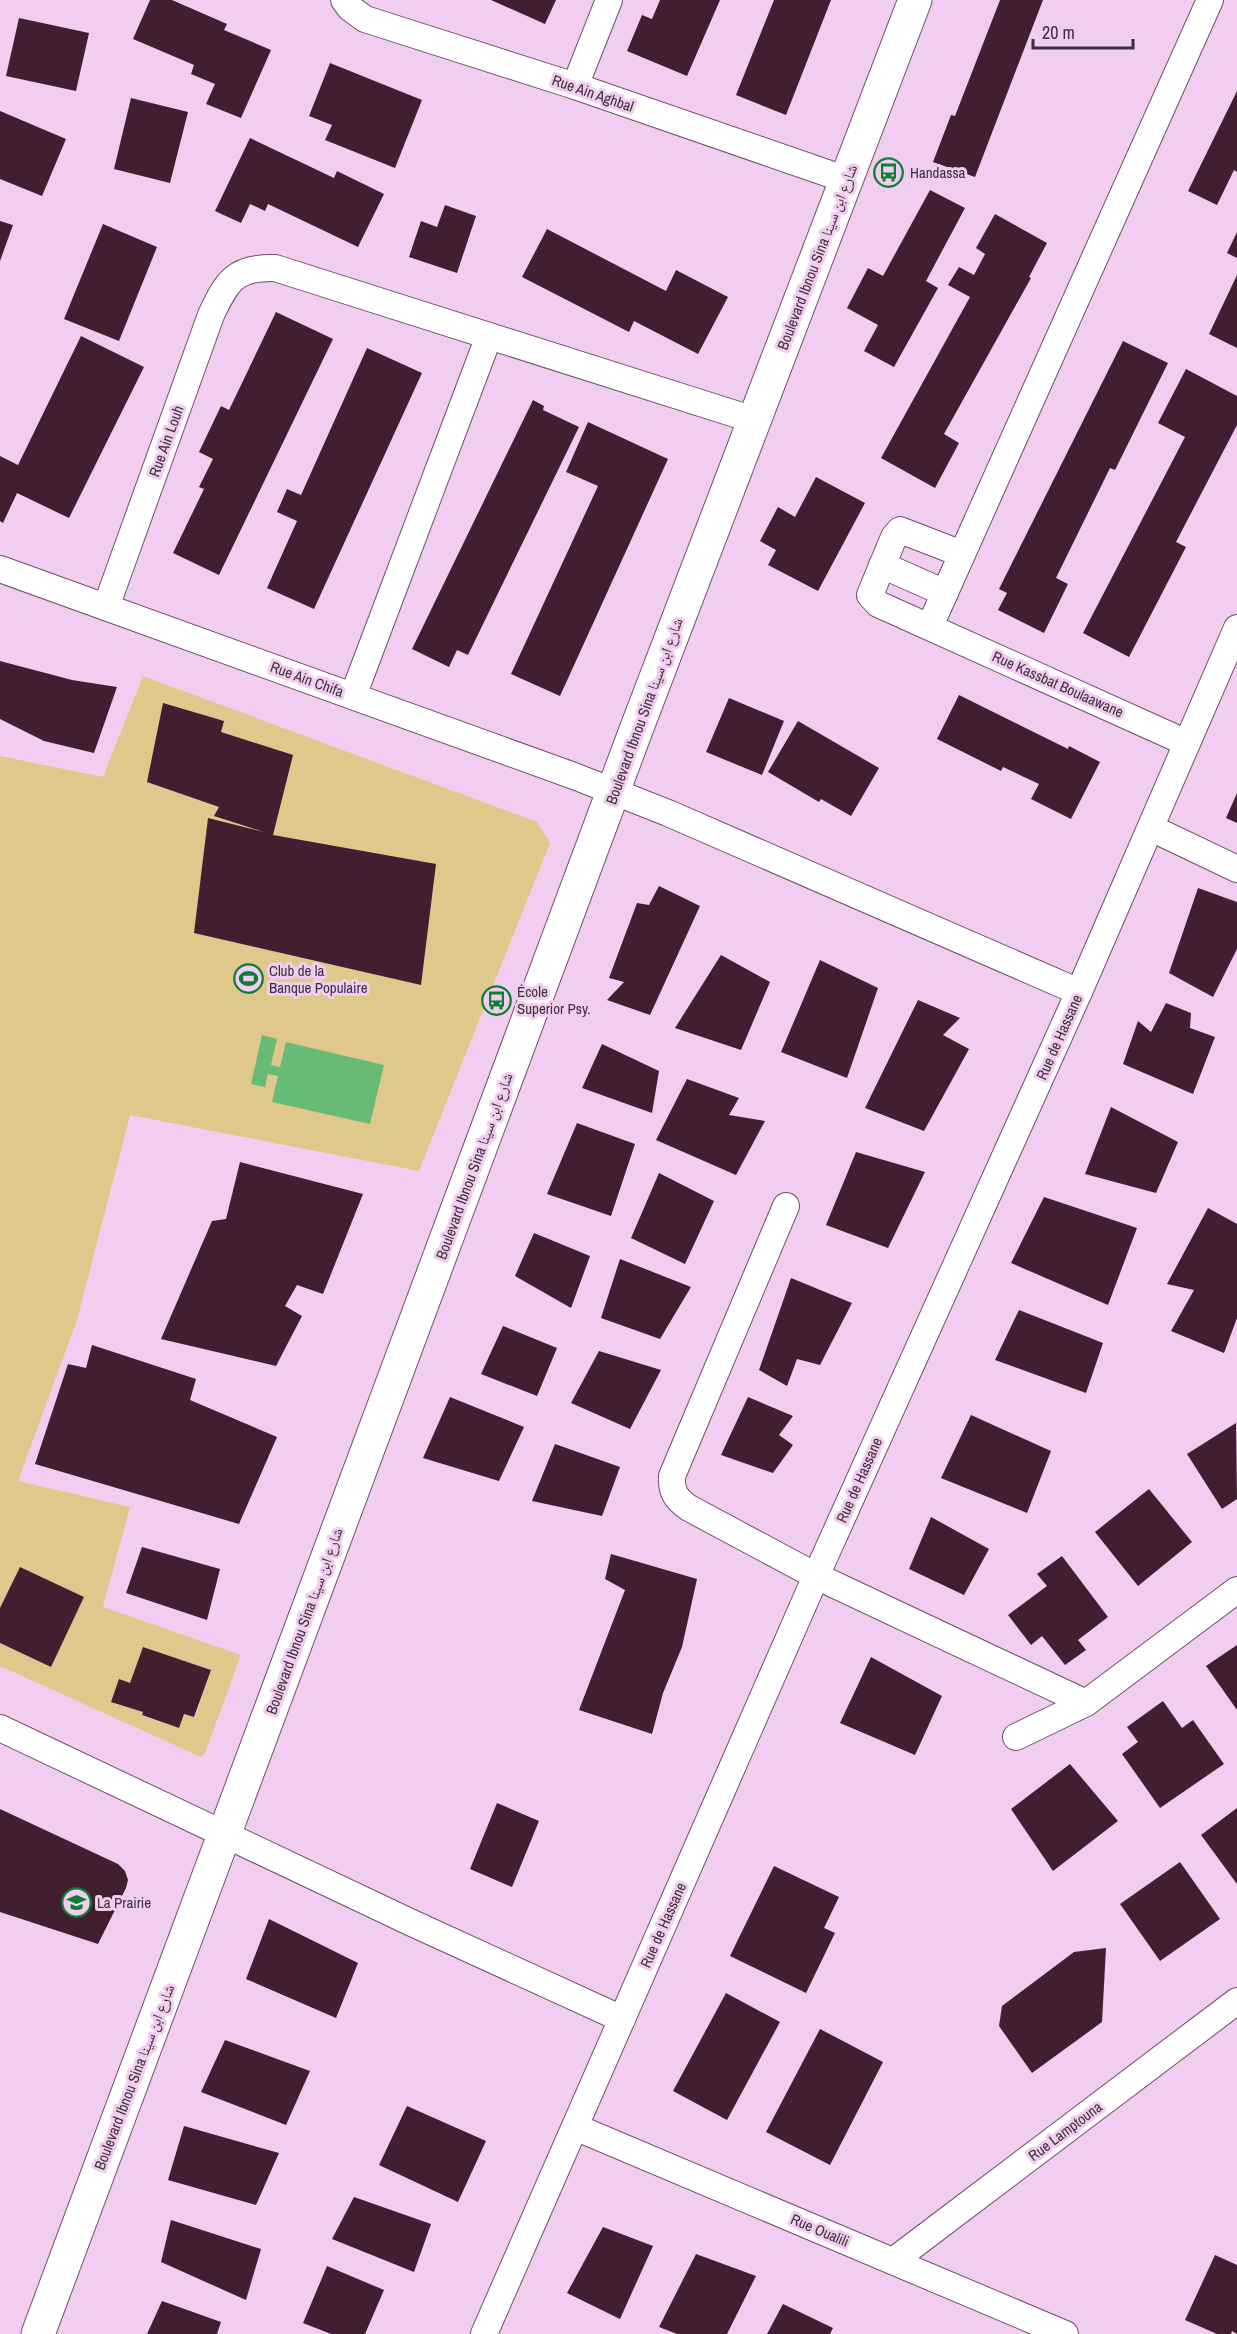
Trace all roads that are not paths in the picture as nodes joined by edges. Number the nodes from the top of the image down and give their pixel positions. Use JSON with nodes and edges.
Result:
{"nodes":[{"id":1,"x":344,"y":0,"type":"edge"},
{"id":2,"x":609,"y":0,"type":"edge"},
{"id":3,"x":915,"y":0,"type":"edge"},
{"id":4,"x":1210,"y":0,"type":"edge"},
{"id":5,"x":575,"y":86,"type":"junction"},
{"id":6,"x":847,"y":180,"type":"junction"},
{"id":7,"x":489,"y":336,"type":"junction"},
{"id":8,"x":754,"y":420,"type":"junction"},
{"id":9,"x":962,"y":554,"type":"junction"},
{"id":10,"x":882,"y":565,"type":"junction"},
{"id":11,"x":0,"y":569,"type":"edge"},
{"id":12,"x":945,"y":592,"type":"junction"},
{"id":13,"x":106,"y":607,"type":"junction"},
{"id":14,"x":930,"y":626,"type":"junction"},
{"id":15,"x":1237,"y":628,"type":"edge"},
{"id":16,"x":353,"y":696,"type":"junction"},
{"id":17,"x":1187,"y":743,"type":"junction"},
{"id":18,"x":614,"y":792,"type":"junction"},
{"id":19,"x":1150,"y":828,"type":"junction"},
{"id":20,"x":1237,"y":869,"type":"edge"},
{"id":21,"x":1079,"y":992,"type":"junction"},
{"id":22,"x":786,"y":1206,"type":"dead end"},
{"id":23,"x":816,"y":1576,"type":"junction"},
{"id":24,"x":1237,"y":1590,"type":"edge"},
{"id":25,"x":1086,"y":1702,"type":"junction"},
{"id":26,"x":0,"y":1728,"type":"edge"},
{"id":27,"x":1017,"y":1737,"type":"dead end"},
{"id":28,"x":224,"y":1835,"type":"junction"},
{"id":29,"x":1237,"y":2001,"type":"edge"},
{"id":30,"x":622,"y":2019,"type":"junction"},
{"id":31,"x":574,"y":2127,"type":"junction"},
{"id":32,"x":893,"y":2261,"type":"junction"},
{"id":33,"x":38,"y":2334,"type":"edge"},
{"id":34,"x":484,"y":2334,"type":"edge"},
{"id":35,"x":1065,"y":2334,"type":"edge"}],
"edges":[{"from":1,"to":5,"type":"street","name":"Rue Ain Aghbal"},
{"from":2,"to":5,"type":"street"},
{"from":3,"to":6,"type":"main road","name":"Boulevard Ibnou Sina شارع ابن سينا"},
{"from":4,"to":9,"type":"street"},
{"from":5,"to":6,"type":"street","name":"Rue Ain Aghbal"},
{"from":6,"to":8,"type":"main road","name":"Boulevard Ibnou Sina شارع ابن سينا"},
{"from":7,"to":8,"type":"street"},
{"from":7,"to":13,"type":"street","name":"Rue Ain Louh"},
{"from":7,"to":16,"type":"street"},
{"from":8,"to":18,"type":"main road","name":"Boulevard Ibnou Sina شارع ابن سينا"},
{"from":9,"to":10,"type":"street"},
{"from":9,"to":12,"type":"street"},
{"from":10,"to":12,"type":"street"},
{"from":10,"to":14,"type":"street","name":"Rue Kassbat Boulaawane"},
{"from":11,"to":13,"type":"street","name":"Rue Ain Chifa"},
{"from":12,"to":14,"type":"street"},
{"from":13,"to":16,"type":"street","name":"Rue Ain Chifa"},
{"from":14,"to":17,"type":"street","name":"Rue Kassbat Boulaawane"},
{"from":15,"to":17,"type":"street","name":"Rue de Hassane"},
{"from":16,"to":18,"type":"street","name":"Rue Ain Chifa"},
{"from":17,"to":19,"type":"street","name":"Rue de Hassane"},
{"from":18,"to":21,"type":"street","name":"Rue Ain Chifa"},
{"from":18,"to":28,"type":"main road","name":"Boulevard Ibnou Sina شارع ابن سينا"},
{"from":19,"to":20,"type":"street"},
{"from":19,"to":21,"type":"street","name":"Rue de Hassane"},
{"from":21,"to":23,"type":"street","name":"Rue de Hassane"},
{"from":22,"to":23,"type":"street"},
{"from":23,"to":25,"type":"street"},
{"from":23,"to":30,"type":"street","name":"Rue de Hassane"},
{"from":24,"to":25,"type":"street"},
{"from":25,"to":27,"type":"street"},
{"from":26,"to":28,"type":"street"},
{"from":28,"to":30,"type":"street"},
{"from":28,"to":33,"type":"main road","name":"Boulevard Ibnou Sina شارع ابن سينا"},
{"from":29,"to":32,"type":"street","name":"Rue Lamptouna"},
{"from":30,"to":31,"type":"street","name":"Rue de Hassane"},
{"from":31,"to":32,"type":"street","name":"Rue Oualili"},
{"from":31,"to":34,"type":"street","name":"Rue de Hassane"},
{"from":32,"to":35,"type":"street","name":"Rue Oualili"}]}
